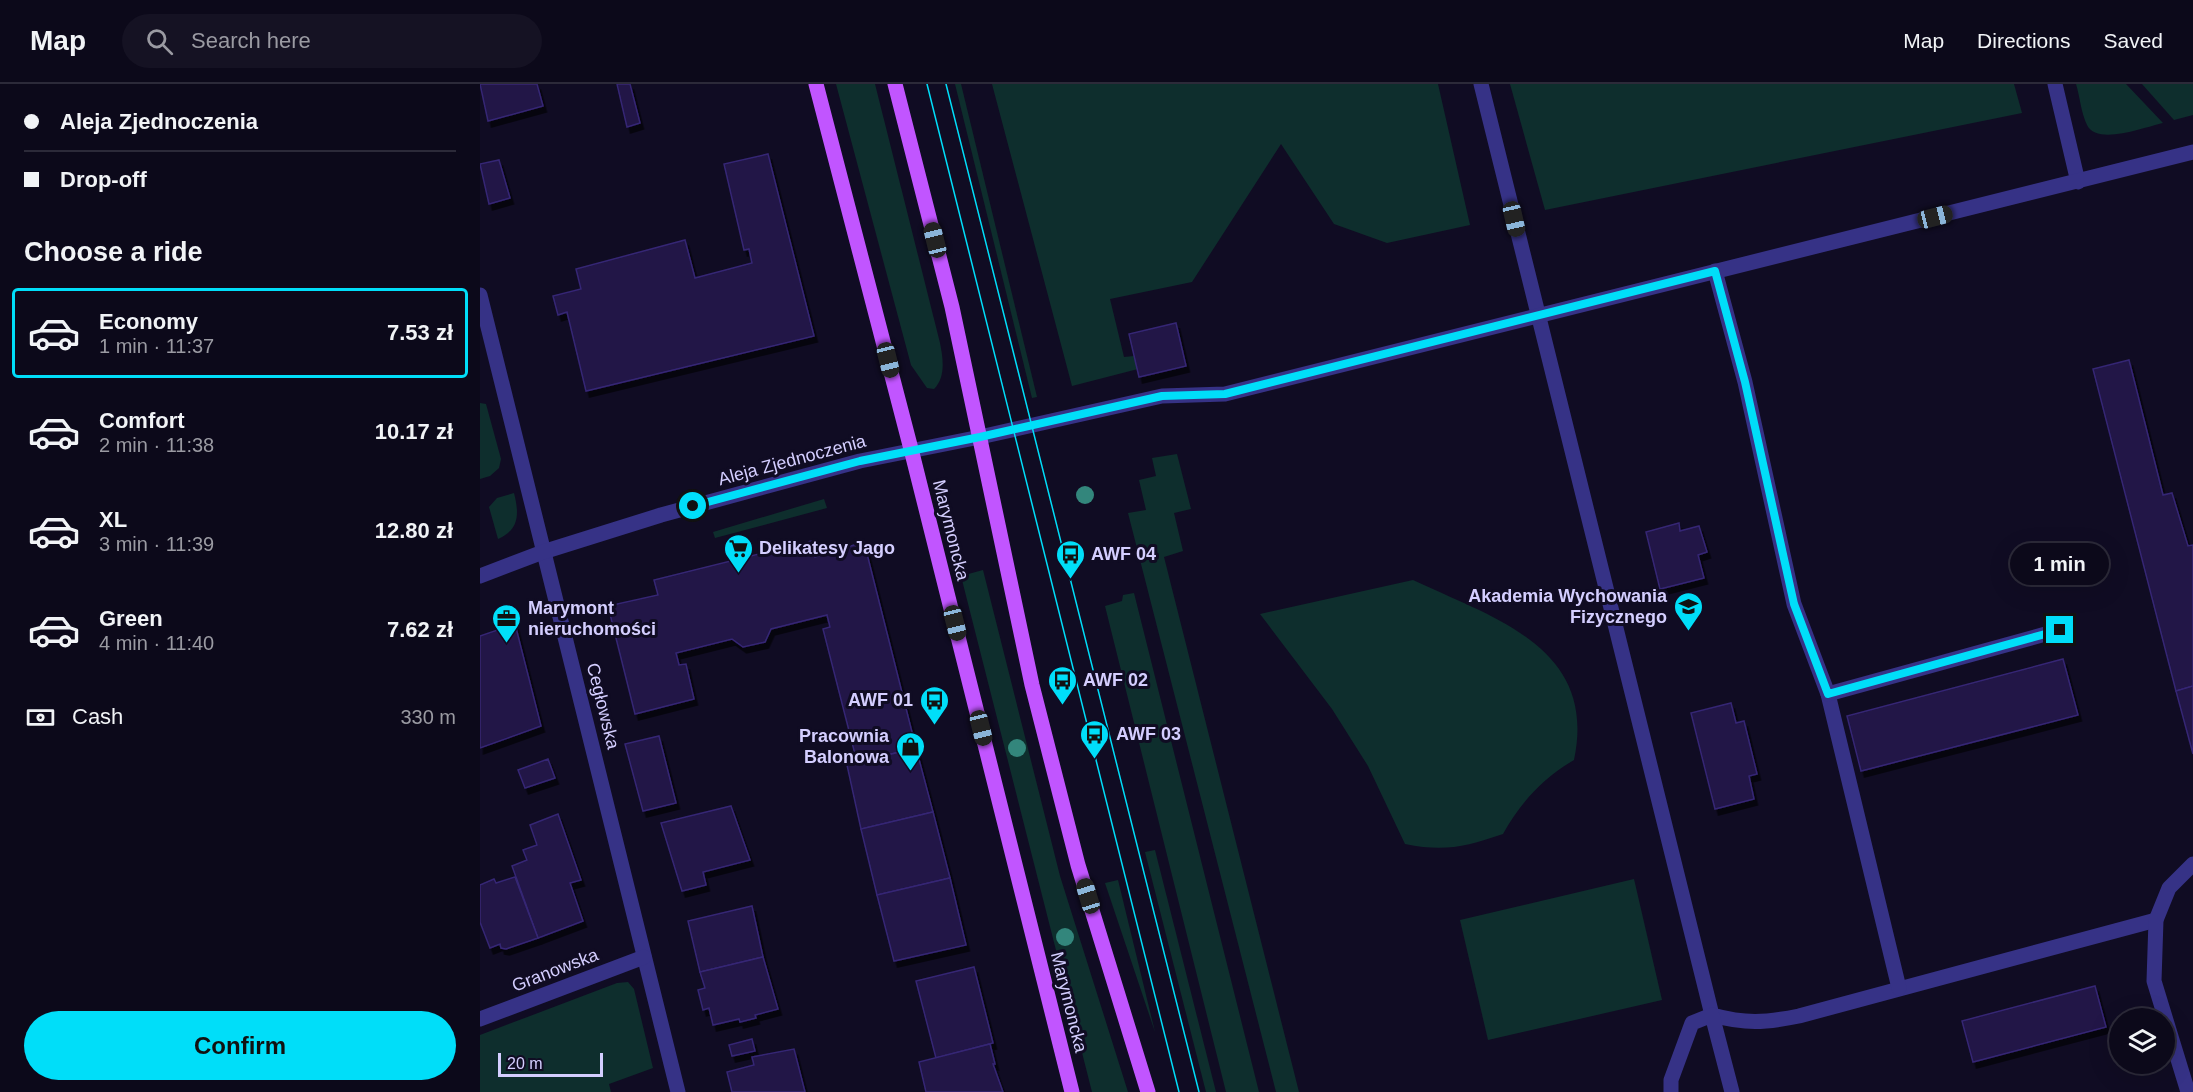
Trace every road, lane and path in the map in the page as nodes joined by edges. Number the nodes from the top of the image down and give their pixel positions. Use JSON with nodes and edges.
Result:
{"nodes":[{"id":1,"x":816,"y":84,"type":"edge"},
{"id":2,"x":895,"y":84,"type":"edge"},
{"id":3,"x":1482,"y":84,"type":"edge"},
{"id":4,"x":2055,"y":84,"type":"edge"},
{"id":5,"x":2193,"y":152,"type":"edge"},
{"id":6,"x":2078,"y":182,"type":"junction"},
{"id":7,"x":1715,"y":271,"type":"junction"},
{"id":8,"x":480,"y":295,"type":"edge"},
{"id":9,"x":1539,"y":316,"type":"junction"},
{"id":10,"x":980,"y":437,"type":"junction"},
{"id":11,"x":911,"y":449,"type":"junction"},
{"id":12,"x":543,"y":552,"type":"junction"},
{"id":13,"x":480,"y":576,"type":"edge"},
{"id":14,"x":2060,"y":630,"type":"dead end"},
{"id":15,"x":1828,"y":694,"type":"junction"},
{"id":16,"x":2193,"y":864,"type":"edge"},
{"id":17,"x":2156,"y":921,"type":"junction"},
{"id":18,"x":644,"y":957,"type":"junction"},
{"id":19,"x":1899,"y":988,"type":"junction"},
{"id":20,"x":1712,"y":1016,"type":"junction"},
{"id":21,"x":480,"y":1019,"type":"edge"},
{"id":22,"x":678,"y":1092,"type":"edge"},
{"id":23,"x":1072,"y":1092,"type":"edge"},
{"id":24,"x":1148,"y":1092,"type":"edge"},
{"id":25,"x":1671,"y":1092,"type":"edge"},
{"id":26,"x":1732,"y":1092,"type":"edge"},
{"id":27,"x":2188,"y":1092,"type":"edge"}],
"edges":[{"from":1,"to":11,"type":"main road","name":"Marymoncka"},
{"from":2,"to":10,"type":"main road"},
{"from":3,"to":9,"type":"street"},
{"from":4,"to":6,"type":"street"},
{"from":5,"to":6,"type":"street","name":"Aleja Zjednoczenia"},
{"from":6,"to":7,"type":"street","name":"Aleja Zjednoczenia"},
{"from":7,"to":9,"type":"street","name":"Aleja Zjednoczenia"},
{"from":7,"to":15,"type":"street"},
{"from":8,"to":12,"type":"street","name":"Cegłowska"},
{"from":9,"to":10,"type":"street","name":"Aleja Zjednoczenia"},
{"from":9,"to":20,"type":"street"},
{"from":10,"to":11,"type":"street","name":"Aleja Zjednoczenia"},
{"from":10,"to":24,"type":"main road"},
{"from":11,"to":12,"type":"street","name":"Aleja Zjednoczenia"},
{"from":11,"to":23,"type":"main road","name":"Marymoncka"},
{"from":12,"to":13,"type":"street","name":"Aleja Zjednoczenia"},
{"from":12,"to":18,"type":"street","name":"Cegłowska"},
{"from":14,"to":15,"type":"street"},
{"from":15,"to":19,"type":"street"},
{"from":16,"to":17,"type":"street"},
{"from":17,"to":19,"type":"street"},
{"from":17,"to":27,"type":"street"},
{"from":18,"to":21,"type":"street","name":"Granowska"},
{"from":18,"to":22,"type":"street","name":"Cegłowska"},
{"from":19,"to":20,"type":"street"},
{"from":20,"to":25,"type":"street"},
{"from":20,"to":26,"type":"street"}]}
